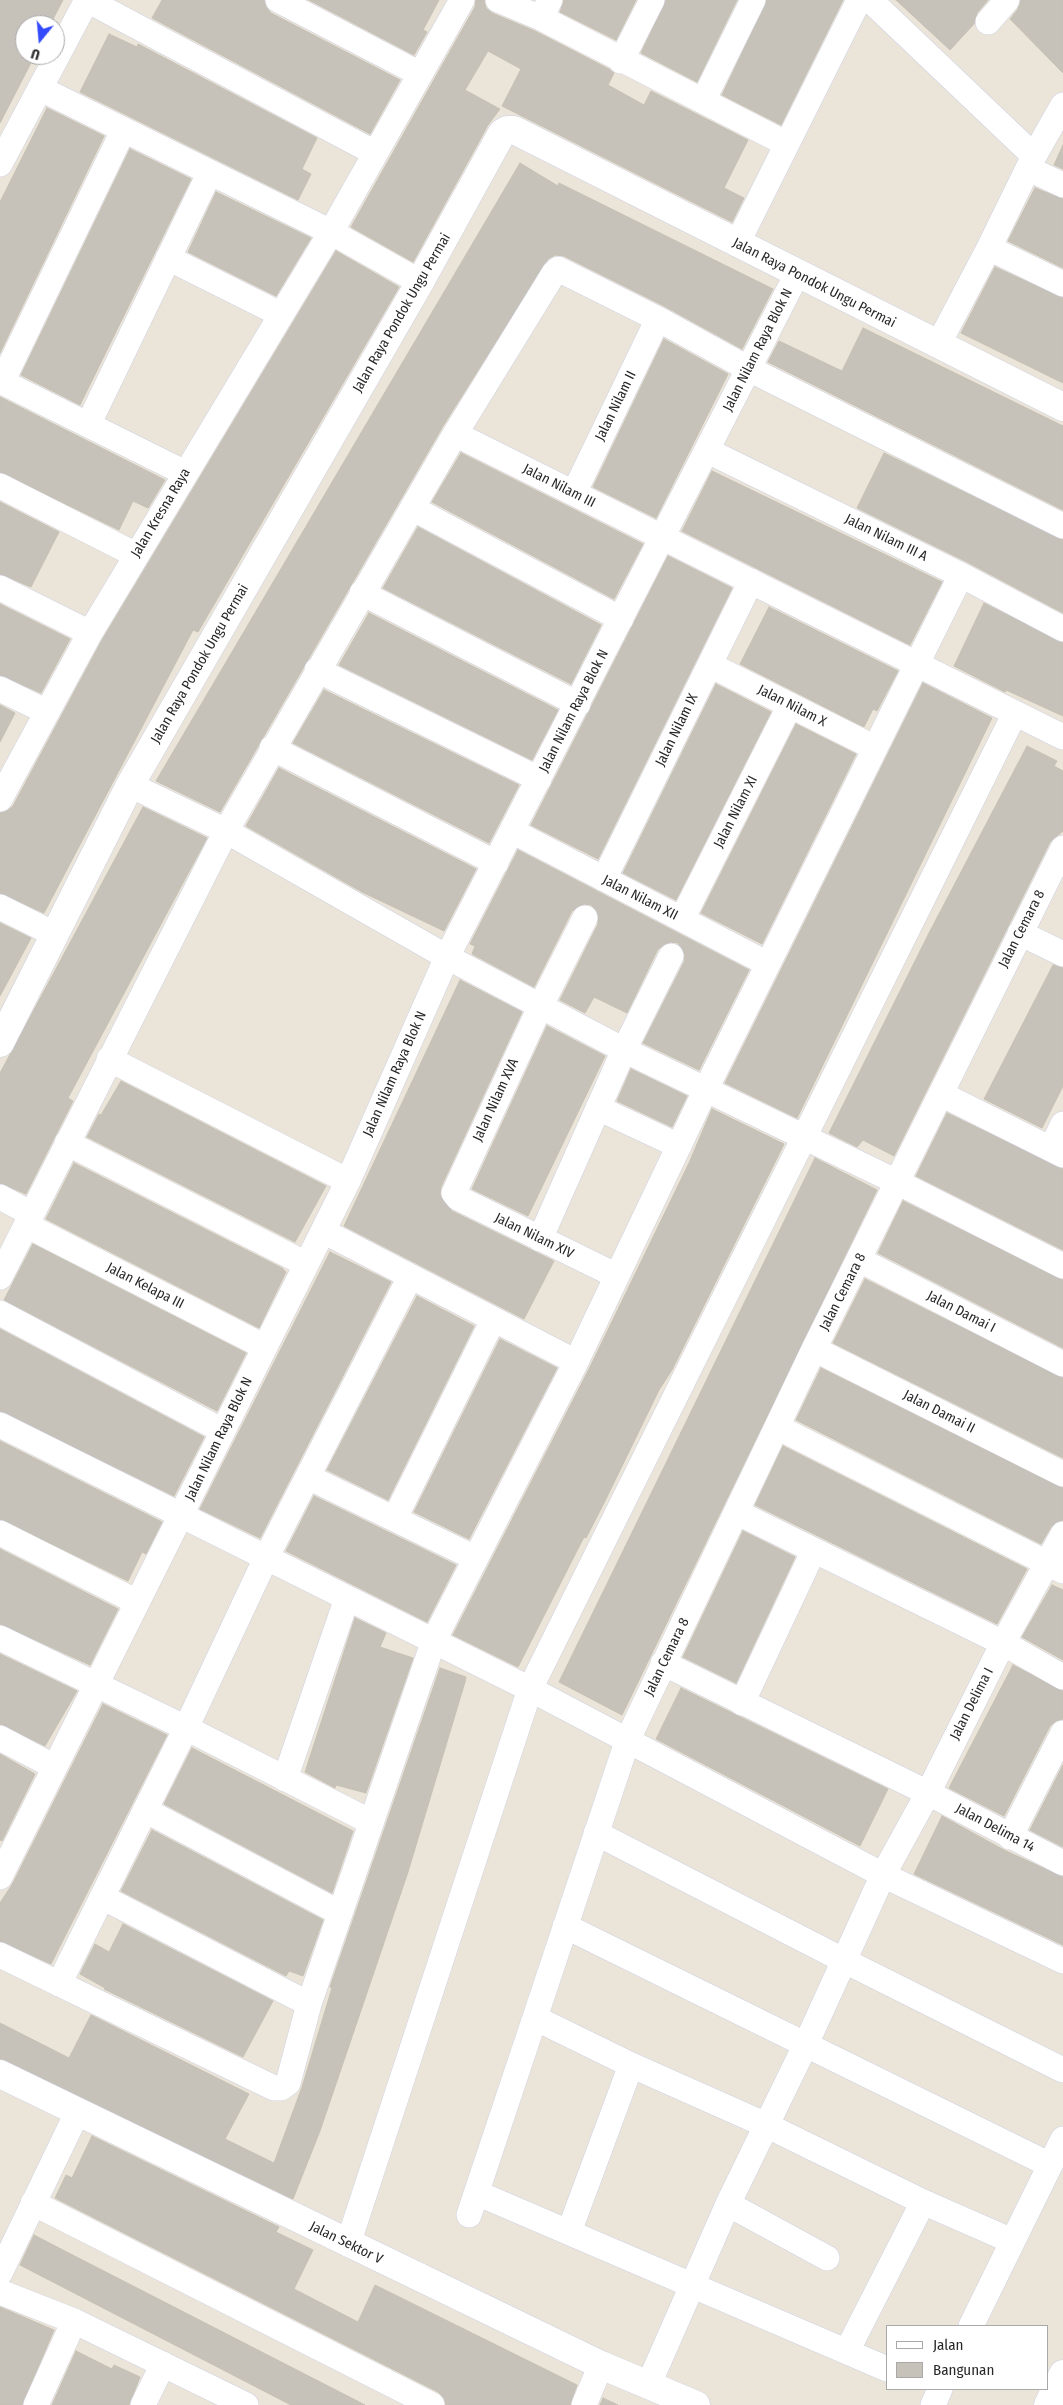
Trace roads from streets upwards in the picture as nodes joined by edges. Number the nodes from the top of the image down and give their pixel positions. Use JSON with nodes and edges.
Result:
{"nodes":[{"id":1,"x":278,"y":0,"type":"edge"},
{"id":2,"x":462,"y":0,"type":"edge"},
{"id":3,"x":498,"y":0,"type":"edge"},
{"id":4,"x":652,"y":0,"type":"edge"},
{"id":5,"x":753,"y":0,"type":"edge"},
{"id":6,"x":859,"y":0,"type":"edge"},
{"id":7,"x":870,"y":0,"type":"edge"},
{"id":8,"x":1007,"y":0,"type":"edge"},
{"id":9,"x":545,"y":9,"type":"edge"},
{"id":10,"x":988,"y":22,"type":"dead end"},
{"id":11,"x":621,"y":61,"type":"junction"},
{"id":12,"x":420,"y":74,"type":"junction"},
{"id":13,"x":41,"y":89,"type":"junction"},
{"id":14,"x":702,"y":101,"type":"junction"},
{"id":15,"x":1063,"y":106,"type":"edge"},
{"id":16,"x":123,"y":131,"type":"junction"},
{"id":17,"x":787,"y":144,"type":"junction"},
{"id":18,"x":375,"y":153,"type":"junction"},
{"id":19,"x":1031,"y":162,"type":"junction"},
{"id":20,"x":0,"y":164,"type":"edge"},
{"id":21,"x":209,"y":174,"type":"junction"},
{"id":22,"x":1063,"y":185,"type":"edge"},
{"id":23,"x":331,"y":232,"type":"junction"},
{"id":24,"x":737,"y":244,"type":"junction"},
{"id":25,"x":989,"y":248,"type":"junction"},
{"id":26,"x":168,"y":258,"type":"junction"},
{"id":27,"x":797,"y":274,"type":"junction"},
{"id":28,"x":420,"y":282,"type":"junction"},
{"id":29,"x":1063,"y":284,"type":"edge"},
{"id":30,"x":280,"y":314,"type":"junction"},
{"id":31,"x":658,"y":319,"type":"junction"},
{"id":32,"x":938,"y":345,"type":"junction"},
{"id":33,"x":749,"y":369,"type":"junction"},
{"id":34,"x":1,"y":382,"type":"edge"},
{"id":35,"x":1063,"y":407,"type":"edge"},
{"id":36,"x":88,"y":425,"type":"junction"},
{"id":37,"x":455,"y":434,"type":"junction"},
{"id":38,"x":708,"y":451,"type":"junction"},
{"id":39,"x":186,"y":473,"type":"junction"},
{"id":40,"x":0,"y":486,"type":"edge"},
{"id":41,"x":574,"y":493,"type":"junction"},
{"id":42,"x":412,"y":508,"type":"junction"},
{"id":43,"x":1063,"y":526,"type":"edge"},
{"id":44,"x":664,"y":538,"type":"junction"},
{"id":45,"x":136,"y":555,"type":"junction"},
{"id":46,"x":961,"y":575,"type":"junction"},
{"id":47,"x":751,"y":581,"type":"junction"},
{"id":48,"x":0,"y":588,"type":"edge"},
{"id":49,"x":362,"y":593,"type":"junction"},
{"id":50,"x":621,"y":619,"type":"junction"},
{"id":51,"x":1063,"y":629,"type":"edge"},
{"id":52,"x":90,"y":633,"type":"junction"},
{"id":53,"x":916,"y":664,"type":"junction"},
{"id":54,"x":710,"y":665,"type":"junction"},
{"id":55,"x":317,"y":670,"type":"junction"},
{"id":56,"x":0,"y":689,"type":"edge"},
{"id":57,"x":578,"y":704,"type":"junction"},
{"id":58,"x":790,"y":705,"type":"junction"},
{"id":59,"x":47,"y":712,"type":"junction"},
{"id":60,"x":1015,"y":713,"type":"junction"},
{"id":61,"x":1063,"y":737,"type":"edge"},
{"id":62,"x":272,"y":748,"type":"junction"},
{"id":63,"x":875,"y":748,"type":"junction"},
{"id":64,"x":539,"y":779,"type":"junction"},
{"id":65,"x":130,"y":785,"type":"junction"},
{"id":66,"x":0,"y":799,"type":"edge"},
{"id":67,"x":226,"y":831,"type":"junction"},
{"id":68,"x":512,"y":831,"type":"junction"},
{"id":69,"x":1063,"y":848,"type":"edge"},
{"id":70,"x":496,"y":863,"type":"junction"},
{"id":71,"x":604,"y":879,"type":"junction"},
{"id":72,"x":0,"y":907,"type":"edge"},
{"id":73,"x":585,"y":918,"type":"dead end"},
{"id":74,"x":682,"y":919,"type":"junction"},
{"id":75,"x":1020,"y":933,"type":"junction"},
{"id":76,"x":54,"y":934,"type":"junction"},
{"id":77,"x":1063,"y":954,"type":"edge"},
{"id":78,"x":671,"y":956,"type":"dead end"},
{"id":79,"x":448,"y":957,"type":"junction"},
{"id":80,"x":768,"y":964,"type":"junction"},
{"id":81,"x":540,"y":1007,"type":"junction"},
{"id":82,"x":0,"y":1043,"type":"edge"},
{"id":83,"x":624,"y":1050,"type":"junction"},
{"id":84,"x":109,"y":1059,"type":"junction"},
{"id":85,"x":705,"y":1091,"type":"junction"},
{"id":86,"x":941,"y":1094,"type":"junction"},
{"id":87,"x":598,"y":1108,"type":"junction"},
{"id":88,"x":1063,"y":1124,"type":"edge"},
{"id":89,"x":804,"y":1137,"type":"junction"},
{"id":90,"x":67,"y":1143,"type":"junction"},
{"id":91,"x":679,"y":1146,"type":"junction"},
{"id":92,"x":1057,"y":1152,"type":"edge"},
{"id":93,"x":348,"y":1180,"type":"junction"},
{"id":94,"x":897,"y":1182,"type":"junction"},
{"id":95,"x":454,"y":1193,"type":"joint"},
{"id":96,"x":0,"y":1197,"type":"edge"},
{"id":97,"x":29,"y":1219,"type":"junction"},
{"id":98,"x":323,"y":1231,"type":"junction"},
{"id":99,"x":540,"y":1239,"type":"junction"},
{"id":100,"x":860,"y":1260,"type":"junction"},
{"id":101,"x":306,"y":1264,"type":"junction"},
{"id":102,"x":1063,"y":1266,"type":"edge"},
{"id":103,"x":410,"y":1276,"type":"junction"},
{"id":104,"x":617,"y":1276,"type":"junction"},
{"id":105,"x":0,"y":1277,"type":"edge"},
{"id":106,"x":0,"y":1313,"type":"edge"},
{"id":107,"x":493,"y":1320,"type":"junction"},
{"id":108,"x":264,"y":1347,"type":"junction"},
{"id":109,"x":814,"y":1349,"type":"junction"},
{"id":110,"x":576,"y":1362,"type":"junction"},
{"id":111,"x":1063,"y":1364,"type":"edge"},
{"id":112,"x":0,"y":1425,"type":"edge"},
{"id":113,"x":777,"y":1427,"type":"junction"},
{"id":114,"x":223,"y":1431,"type":"junction"},
{"id":115,"x":1063,"y":1474,"type":"edge"},
{"id":116,"x":308,"y":1477,"type":"junction"},
{"id":117,"x":736,"y":1512,"type":"junction"},
{"id":118,"x":181,"y":1515,"type":"junction"},
{"id":119,"x":395,"y":1518,"type":"junction"},
{"id":120,"x":0,"y":1533,"type":"edge"},
{"id":121,"x":1063,"y":1534,"type":"edge"},
{"id":122,"x":813,"y":1552,"type":"junction"},
{"id":123,"x":266,"y":1558,"type":"junction"},
{"id":124,"x":476,"y":1558,"type":"junction"},
{"id":125,"x":1056,"y":1567,"type":"edge"},
{"id":126,"x":347,"y":1598,"type":"junction"},
{"id":127,"x":137,"y":1602,"type":"junction"},
{"id":128,"x":0,"y":1638,"type":"edge"},
{"id":129,"x":434,"y":1640,"type":"junction"},
{"id":130,"x":1003,"y":1643,"type":"junction"},
{"id":131,"x":664,"y":1663,"type":"junction"},
{"id":132,"x":1063,"y":1677,"type":"edge"},
{"id":133,"x":95,"y":1685,"type":"junction"},
{"id":134,"x":530,"y":1689,"type":"junction"},
{"id":135,"x":742,"y":1703,"type":"junction"},
{"id":136,"x":186,"y":1728,"type":"junction"},
{"id":137,"x":1063,"y":1733,"type":"edge"},
{"id":138,"x":0,"y":1738,"type":"edge"},
{"id":139,"x":628,"y":1739,"type":"junction"},
{"id":140,"x":55,"y":1767,"type":"junction"},
{"id":141,"x":285,"y":1779,"type":"junction"},
{"id":142,"x":928,"y":1793,"type":"junction"},
{"id":143,"x":146,"y":1810,"type":"junction"},
{"id":144,"x":371,"y":1822,"type":"junction"},
{"id":145,"x":596,"y":1833,"type":"junction"},
{"id":146,"x":1010,"y":1836,"type":"junction"},
{"id":147,"x":6,"y":1848,"type":"edge"},
{"id":148,"x":1063,"y":1863,"type":"edge"},
{"id":149,"x":883,"y":1875,"type":"junction"},
{"id":150,"x":0,"y":1877,"type":"edge"},
{"id":151,"x":102,"y":1897,"type":"junction"},
{"id":152,"x":340,"y":1913,"type":"junction"},
{"id":153,"x":566,"y":1926,"type":"junction"},
{"id":154,"x":0,"y":1954,"type":"edge"},
{"id":155,"x":843,"y":1960,"type":"junction"},
{"id":156,"x":1063,"y":1961,"type":"edge"},
{"id":157,"x":59,"y":1984,"type":"junction"},
{"id":158,"x":309,"y":2004,"type":"junction"},
{"id":159,"x":535,"y":2018,"type":"junction"},
{"id":160,"x":806,"y":2044,"type":"junction"},
{"id":161,"x":631,"y":2065,"type":"junction"},
{"id":162,"x":1063,"y":2070,"type":"edge"},
{"id":163,"x":0,"y":2074,"type":"edge"},
{"id":164,"x":77,"y":2113,"type":"junction"},
{"id":165,"x":766,"y":2125,"type":"junction"},
{"id":166,"x":1063,"y":2139,"type":"edge"},
{"id":167,"x":1050,"y":2165,"type":"junction"},
{"id":168,"x":923,"y":2202,"type":"junction"},
{"id":169,"x":33,"y":2203,"type":"junction"},
{"id":170,"x":728,"y":2204,"type":"junction"},
{"id":171,"x":569,"y":2232,"type":"junction"},
{"id":172,"x":1012,"y":2241,"type":"junction"},
{"id":173,"x":348,"y":2244,"type":"junction"},
{"id":174,"x":827,"y":2258,"type":"dead end"},
{"id":175,"x":3,"y":2268,"type":"edge"},
{"id":176,"x":693,"y":2286,"type":"junction"},
{"id":177,"x":0,"y":2292,"type":"edge"},
{"id":178,"x":74,"y":2321,"type":"junction"},
{"id":179,"x":971,"y":2325,"type":"edge"},
{"id":180,"x":846,"y":2352,"type":"junction"},
{"id":181,"x":163,"y":2364,"type":"junction"},
{"id":182,"x":600,"y":2365,"type":"junction"},
{"id":183,"x":886,"y":2369,"type":"edge"},
{"id":184,"x":1063,"y":2374,"type":"edge"},
{"id":185,"x":648,"y":2386,"type":"junction"},
{"id":186,"x":36,"y":2405,"type":"edge"},
{"id":187,"x":143,"y":2405,"type":"edge"},
{"id":188,"x":246,"y":2405,"type":"edge"},
{"id":189,"x":432,"y":2405,"type":"edge"},
{"id":190,"x":584,"y":2405,"type":"edge"},
{"id":191,"x":696,"y":2405,"type":"edge"},
{"id":192,"x":1048,"y":2405,"type":"edge"}],
"edges":[{"from":1,"to":12,"type":"street"},
{"from":2,"to":12,"type":"street","name":"Jalan Kresna Raya"},
{"from":3,"to":9,"type":"street"},
{"from":4,"to":11,"type":"street"},
{"from":5,"to":14,"type":"street"},
{"from":6,"to":17,"type":"street"},
{"from":7,"to":19,"type":"street"},
{"from":8,"to":10,"type":"street"},
{"from":9,"to":11,"type":"street"},
{"from":11,"to":14,"type":"street"},
{"from":12,"to":18,"type":"street","name":"Jalan Kresna Raya"},
{"from":13,"to":16,"type":"street"},
{"from":13,"to":18,"type":"street"},
{"from":13,"to":20,"type":"street"},
{"from":14,"to":17,"type":"street"},
{"from":15,"to":19,"type":"street"},
{"from":16,"to":21,"type":"street"},
{"from":16,"to":34,"type":"street"},
{"from":17,"to":24,"type":"street"},
{"from":18,"to":23,"type":"street","name":"Jalan Kresna Raya"},
{"from":19,"to":22,"type":"street"},
{"from":19,"to":25,"type":"street"},
{"from":21,"to":23,"type":"street"},
{"from":21,"to":26,"type":"street"},
{"from":23,"to":28,"type":"street"},
{"from":23,"to":30,"type":"street","name":"Jalan Kresna Raya"},
{"from":24,"to":27,"type":"street","name":"Jalan Raya Pondok Ungu Permai"},
{"from":24,"to":28,"type":"street","name":"Jalan Raya Pondok Ungu Permai"},
{"from":25,"to":29,"type":"street"},
{"from":25,"to":32,"type":"street"},
{"from":26,"to":30,"type":"street"},
{"from":26,"to":36,"type":"street"},
{"from":27,"to":32,"type":"street","name":"Jalan Raya Pondok Ungu Permai"},
{"from":27,"to":33,"type":"street","name":"Jalan Nilam Raya Blok N"},
{"from":28,"to":65,"type":"street","name":"Jalan Raya Pondok Ungu Permai"},
{"from":30,"to":39,"type":"street","name":"Jalan Kresna Raya"},
{"from":31,"to":33,"type":"street"},
{"from":31,"to":37,"type":"street"},
{"from":31,"to":41,"type":"street","name":"Jalan Nilam II"},
{"from":32,"to":35,"type":"street","name":"Jalan Raya Pondok Ungu Permai"},
{"from":33,"to":38,"type":"street","name":"Jalan Nilam Raya Blok N"},
{"from":33,"to":43,"type":"street"},
{"from":34,"to":36,"type":"street"},
{"from":36,"to":39,"type":"street"},
{"from":37,"to":41,"type":"street","name":"Jalan Nilam III"},
{"from":37,"to":42,"type":"street"},
{"from":38,"to":44,"type":"street","name":"Jalan Nilam Raya Blok N"},
{"from":38,"to":46,"type":"street","name":"Jalan Nilam III A"},
{"from":39,"to":45,"type":"street","name":"Jalan Kresna Raya"},
{"from":40,"to":45,"type":"street"},
{"from":41,"to":44,"type":"street","name":"Jalan Nilam III"},
{"from":42,"to":49,"type":"street"},
{"from":42,"to":50,"type":"street"},
{"from":44,"to":47,"type":"street","name":"Jalan Nilam III"},
{"from":44,"to":50,"type":"street","name":"Jalan Nilam Raya Blok N"},
{"from":45,"to":52,"type":"street","name":"Jalan Kresna Raya"},
{"from":46,"to":51,"type":"street","name":"Jalan Nilam III A"},
{"from":46,"to":53,"type":"street"},
{"from":47,"to":53,"type":"street","name":"Jalan Nilam III"},
{"from":47,"to":54,"type":"street","name":"Jalan Nilam IX"},
{"from":48,"to":52,"type":"street"},
{"from":49,"to":55,"type":"street"},
{"from":49,"to":57,"type":"street"},
{"from":50,"to":57,"type":"street","name":"Jalan Nilam Raya Blok N"},
{"from":52,"to":59,"type":"street","name":"Jalan Kresna Raya"},
{"from":53,"to":60,"type":"street","name":"Jalan Nilam III"},
{"from":53,"to":63,"type":"street"},
{"from":54,"to":58,"type":"street","name":"Jalan Nilam X"},
{"from":54,"to":71,"type":"street","name":"Jalan Nilam IX"},
{"from":55,"to":62,"type":"street"},
{"from":55,"to":64,"type":"street"},
{"from":56,"to":59,"type":"street"},
{"from":57,"to":64,"type":"street","name":"Jalan Nilam Raya Blok N"},
{"from":58,"to":63,"type":"street","name":"Jalan Nilam X"},
{"from":58,"to":74,"type":"street","name":"Jalan Nilam XI"},
{"from":59,"to":66,"type":"street","name":"Jalan Kresna Raya"},
{"from":60,"to":61,"type":"street","name":"Jalan Nilam III"},
{"from":60,"to":89,"type":"street"},
{"from":62,"to":67,"type":"street"},
{"from":62,"to":70,"type":"street"},
{"from":63,"to":80,"type":"street"},
{"from":64,"to":68,"type":"street","name":"Jalan Nilam Raya Blok N"},
{"from":65,"to":67,"type":"street"},
{"from":65,"to":76,"type":"street","name":"Jalan Raya Pondok Ungu Permai"},
{"from":67,"to":79,"type":"street"},
{"from":67,"to":84,"type":"street"},
{"from":68,"to":70,"type":"street","name":"Jalan Nilam Raya Blok N"},
{"from":68,"to":71,"type":"street","name":"Jalan Nilam XII"},
{"from":69,"to":75,"type":"street","name":"Jalan Cemara 8"},
{"from":70,"to":79,"type":"street","name":"Jalan Nilam Raya Blok N"},
{"from":71,"to":74,"type":"street","name":"Jalan Nilam XII"},
{"from":72,"to":76,"type":"street"},
{"from":73,"to":81,"type":"street","name":"Jalan Nilam XVA"},
{"from":74,"to":80,"type":"street","name":"Jalan Nilam XII"},
{"from":75,"to":77,"type":"street"},
{"from":75,"to":86,"type":"street","name":"Jalan Cemara 8"},
{"from":76,"to":82,"type":"street","name":"Jalan Raya Pondok Ungu Permai"},
{"from":78,"to":83,"type":"street"},
{"from":79,"to":81,"type":"street"},
{"from":79,"to":93,"type":"street","name":"Jalan Nilam Raya Blok N"},
{"from":80,"to":85,"type":"street"},
{"from":81,"to":83,"type":"street"},
{"from":81,"to":95,"type":"street","name":"Jalan Nilam XVA"},
{"from":83,"to":85,"type":"street"},
{"from":83,"to":87,"type":"street"},
{"from":84,"to":90,"type":"street"},
{"from":84,"to":93,"type":"street"},
{"from":85,"to":89,"type":"street"},
{"from":85,"to":91,"type":"street"},
{"from":86,"to":92,"type":"street"},
{"from":86,"to":94,"type":"street","name":"Jalan Cemara 8"},
{"from":87,"to":91,"type":"street"},
{"from":87,"to":99,"type":"street"},
{"from":88,"to":92,"type":"street"},
{"from":89,"to":94,"type":"street"},
{"from":89,"to":134,"type":"street"},
{"from":90,"to":97,"type":"street"},
{"from":90,"to":101,"type":"street"},
{"from":91,"to":104,"type":"street"},
{"from":93,"to":98,"type":"street","name":"Jalan Nilam Raya Blok N"},
{"from":94,"to":100,"type":"street","name":"Jalan Cemara 8"},
{"from":94,"to":102,"type":"street"},
{"from":95,"to":99,"type":"street","name":"Jalan Nilam XIV"},
{"from":96,"to":97,"type":"street","name":"Jalan Kelapa III"},
{"from":97,"to":105,"type":"street"},
{"from":97,"to":108,"type":"street","name":"Jalan Kelapa III"},
{"from":98,"to":101,"type":"street","name":"Jalan Nilam Raya Blok N"},
{"from":98,"to":103,"type":"street"},
{"from":99,"to":104,"type":"street","name":"Jalan Nilam XIV"},
{"from":100,"to":109,"type":"street","name":"Jalan Cemara 8"},
{"from":100,"to":111,"type":"street","name":"Jalan Damai I"},
{"from":101,"to":108,"type":"street","name":"Jalan Nilam Raya Blok N"},
{"from":103,"to":107,"type":"street"},
{"from":103,"to":116,"type":"street"},
{"from":104,"to":110,"type":"street"},
{"from":106,"to":114,"type":"street"},
{"from":107,"to":110,"type":"street"},
{"from":107,"to":119,"type":"street"},
{"from":108,"to":114,"type":"street","name":"Jalan Nilam Raya Blok N"},
{"from":109,"to":113,"type":"street","name":"Jalan Cemara 8"},
{"from":109,"to":115,"type":"street","name":"Jalan Damai II"},
{"from":110,"to":124,"type":"street"},
{"from":112,"to":118,"type":"street"},
{"from":113,"to":117,"type":"street","name":"Jalan Cemara 8"},
{"from":113,"to":125,"type":"street"},
{"from":114,"to":118,"type":"street","name":"Jalan Nilam Raya Blok N"},
{"from":116,"to":119,"type":"street"},
{"from":116,"to":123,"type":"street"},
{"from":117,"to":122,"type":"street"},
{"from":117,"to":131,"type":"street","name":"Jalan Cemara 8"},
{"from":118,"to":123,"type":"street"},
{"from":118,"to":127,"type":"street","name":"Jalan Nilam Raya Blok N"},
{"from":119,"to":124,"type":"street"},
{"from":120,"to":127,"type":"street"},
{"from":121,"to":125,"type":"street","name":"Jalan Delima I"},
{"from":122,"to":130,"type":"street"},
{"from":122,"to":135,"type":"street"},
{"from":123,"to":126,"type":"street"},
{"from":123,"to":136,"type":"street"},
{"from":124,"to":129,"type":"street"},
{"from":125,"to":130,"type":"street","name":"Jalan Delima I"},
{"from":126,"to":129,"type":"street"},
{"from":126,"to":141,"type":"street"},
{"from":127,"to":133,"type":"street","name":"Jalan Nilam Raya Blok N"},
{"from":128,"to":133,"type":"street"},
{"from":129,"to":134,"type":"street"},
{"from":129,"to":144,"type":"street"},
{"from":130,"to":132,"type":"street"},
{"from":130,"to":142,"type":"street","name":"Jalan Delima I"},
{"from":131,"to":135,"type":"street","name":"Jalan Delima 14"},
{"from":131,"to":139,"type":"street","name":"Jalan Cemara 8"},
{"from":133,"to":136,"type":"street"},
{"from":133,"to":140,"type":"street","name":"Jalan Nilam Raya Blok N"},
{"from":134,"to":139,"type":"street"},
{"from":134,"to":173,"type":"street"},
{"from":135,"to":142,"type":"street","name":"Jalan Delima 14"},
{"from":136,"to":141,"type":"street"},
{"from":136,"to":143,"type":"street"},
{"from":137,"to":146,"type":"street"},
{"from":138,"to":140,"type":"street"},
{"from":139,"to":145,"type":"street","name":"Jalan Cemara 8"},
{"from":139,"to":149,"type":"street"},
{"from":140,"to":147,"type":"street","name":"Jalan Nilam Raya Blok N"},
{"from":141,"to":144,"type":"street"},
{"from":142,"to":146,"type":"street","name":"Jalan Delima 14"},
{"from":142,"to":149,"type":"street","name":"Jalan Delima I"},
{"from":143,"to":151,"type":"street"},
{"from":143,"to":152,"type":"street"},
{"from":144,"to":152,"type":"street"},
{"from":145,"to":153,"type":"street","name":"Jalan Cemara 8"},
{"from":145,"to":155,"type":"street"},
{"from":146,"to":148,"type":"street","name":"Jalan Delima 14"},
{"from":147,"to":150,"type":"street","name":"Jalan Nilam Raya Blok N"},
{"from":149,"to":155,"type":"street","name":"Jalan Delima I"},
{"from":149,"to":156,"type":"street"},
{"from":151,"to":157,"type":"street"},
{"from":151,"to":158,"type":"street"},
{"from":152,"to":158,"type":"street"},
{"from":153,"to":159,"type":"street","name":"Jalan Cemara 8"},
{"from":153,"to":160,"type":"street"},
{"from":154,"to":157,"type":"street"},
{"from":155,"to":160,"type":"street","name":"Jalan Delima I"},
{"from":155,"to":162,"type":"street"},
{"from":157,"to":158,"type":"street"},
{"from":159,"to":161,"type":"street"},
{"from":159,"to":171,"type":"street","name":"Jalan Cemara 8"},
{"from":160,"to":165,"type":"street","name":"Jalan Delima I"},
{"from":160,"to":167,"type":"street"},
{"from":161,"to":165,"type":"street"},
{"from":161,"to":171,"type":"street"},
{"from":163,"to":164,"type":"street","name":"Jalan Sektor V"},
{"from":164,"to":169,"type":"street"},
{"from":164,"to":173,"type":"street","name":"Jalan Sektor V"},
{"from":165,"to":168,"type":"street"},
{"from":165,"to":170,"type":"street","name":"Jalan Delima I"},
{"from":166,"to":167,"type":"street"},
{"from":167,"to":172,"type":"street"},
{"from":168,"to":172,"type":"street"},
{"from":168,"to":180,"type":"street"},
{"from":169,"to":175,"type":"street"},
{"from":169,"to":189,"type":"street"},
{"from":170,"to":174,"type":"street"},
{"from":170,"to":176,"type":"street","name":"Jalan Delima I"},
{"from":171,"to":176,"type":"street"},
{"from":172,"to":179,"type":"street"},
{"from":173,"to":182,"type":"street","name":"Jalan Sektor V"},
{"from":176,"to":180,"type":"street"},
{"from":176,"to":185,"type":"street","name":"Jalan Delima I"},
{"from":177,"to":178,"type":"street"},
{"from":178,"to":181,"type":"street"},
{"from":178,"to":186,"type":"street"},
{"from":180,"to":183,"type":"street"},
{"from":181,"to":187,"type":"street"},
{"from":181,"to":188,"type":"street"},
{"from":182,"to":185,"type":"street","name":"Jalan Sektor V"},
{"from":182,"to":190,"type":"street"},
{"from":184,"to":192,"type":"street"},
{"from":185,"to":191,"type":"street","name":"Jalan Sektor V"}]}
